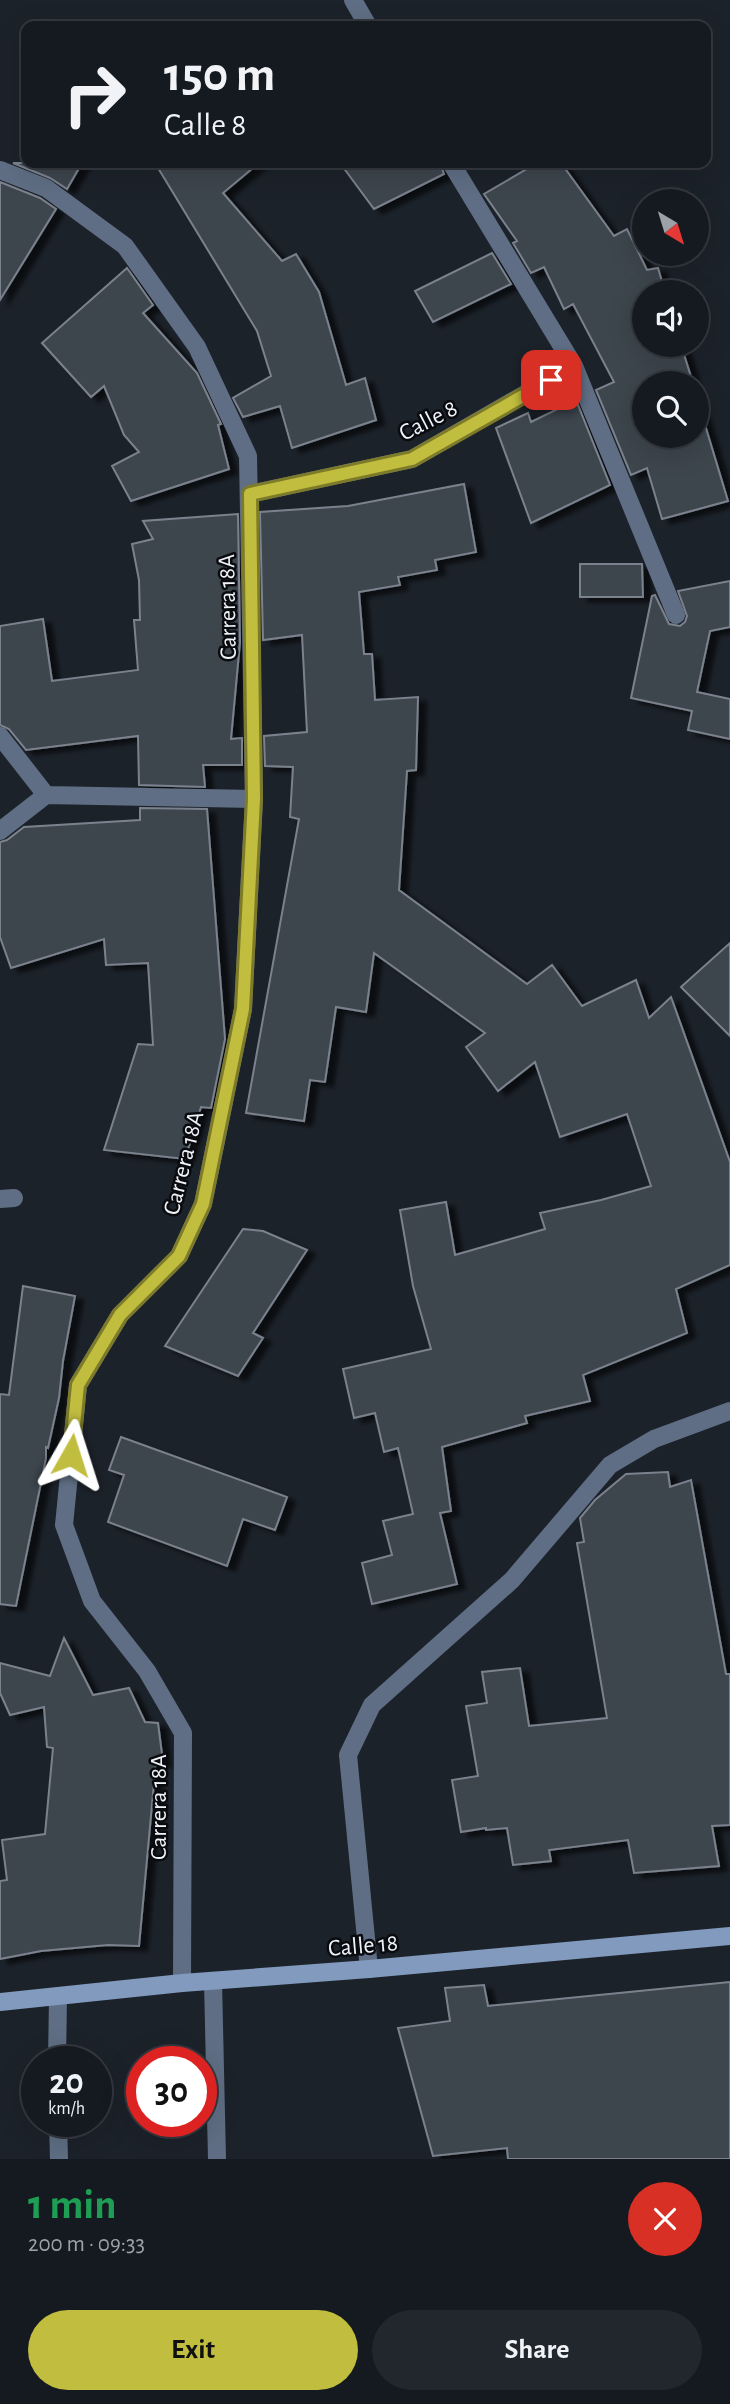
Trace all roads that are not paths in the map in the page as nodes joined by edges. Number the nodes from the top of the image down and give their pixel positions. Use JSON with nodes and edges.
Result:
{"nodes":[{"id":1,"x":353,"y":0,"type":"edge"},
{"id":2,"x":366,"y":21,"type":"edge"},
{"id":3,"x":454,"y":168,"type":"edge"},
{"id":4,"x":0,"y":170,"type":"edge"},
{"id":5,"x":574,"y":366,"type":"junction"},
{"id":6,"x":250,"y":494,"type":"junction"},
{"id":7,"x":676,"y":615,"type":"dead end"},
{"id":8,"x":0,"y":736,"type":"edge"},
{"id":9,"x":46,"y":795,"type":"junction"},
{"id":10,"x":254,"y":799,"type":"junction"},
{"id":11,"x":0,"y":831,"type":"edge"},
{"id":12,"x":730,"y":1410,"type":"edge"},
{"id":13,"x":730,"y":1936,"type":"edge"},
{"id":14,"x":369,"y":1969,"type":"junction"},
{"id":15,"x":213,"y":1981,"type":"junction"},
{"id":16,"x":182,"y":1983,"type":"junction"},
{"id":17,"x":58,"y":1996,"type":"junction"},
{"id":18,"x":0,"y":2002,"type":"edge"},
{"id":19,"x":57,"y":2046,"type":"edge"},
{"id":20,"x":58,"y":2137,"type":"edge"},
{"id":21,"x":59,"y":2159,"type":"edge"},
{"id":22,"x":217,"y":2159,"type":"edge"}],
"edges":[{"from":1,"to":2,"type":"street"},
{"from":3,"to":5,"type":"street"},
{"from":4,"to":6,"type":"street","name":"Carrera 18A"},
{"from":5,"to":6,"type":"street","name":"Calle 8"},
{"from":5,"to":7,"type":"street"},
{"from":6,"to":10,"type":"street","name":"Carrera 18A"},
{"from":8,"to":9,"type":"street"},
{"from":9,"to":10,"type":"street"},
{"from":9,"to":11,"type":"street"},
{"from":10,"to":16,"type":"street","name":"Carrera 18A"},
{"from":12,"to":14,"type":"street"},
{"from":13,"to":14,"type":"main road","name":"Calle 18"},
{"from":14,"to":15,"type":"main road","name":"Calle 18"},
{"from":15,"to":16,"type":"main road","name":"Calle 18"},
{"from":15,"to":22,"type":"street"},
{"from":16,"to":17,"type":"main road","name":"Calle 18"},
{"from":17,"to":18,"type":"main road","name":"Calle 18"},
{"from":17,"to":19,"type":"street"},
{"from":20,"to":21,"type":"street"}]}
